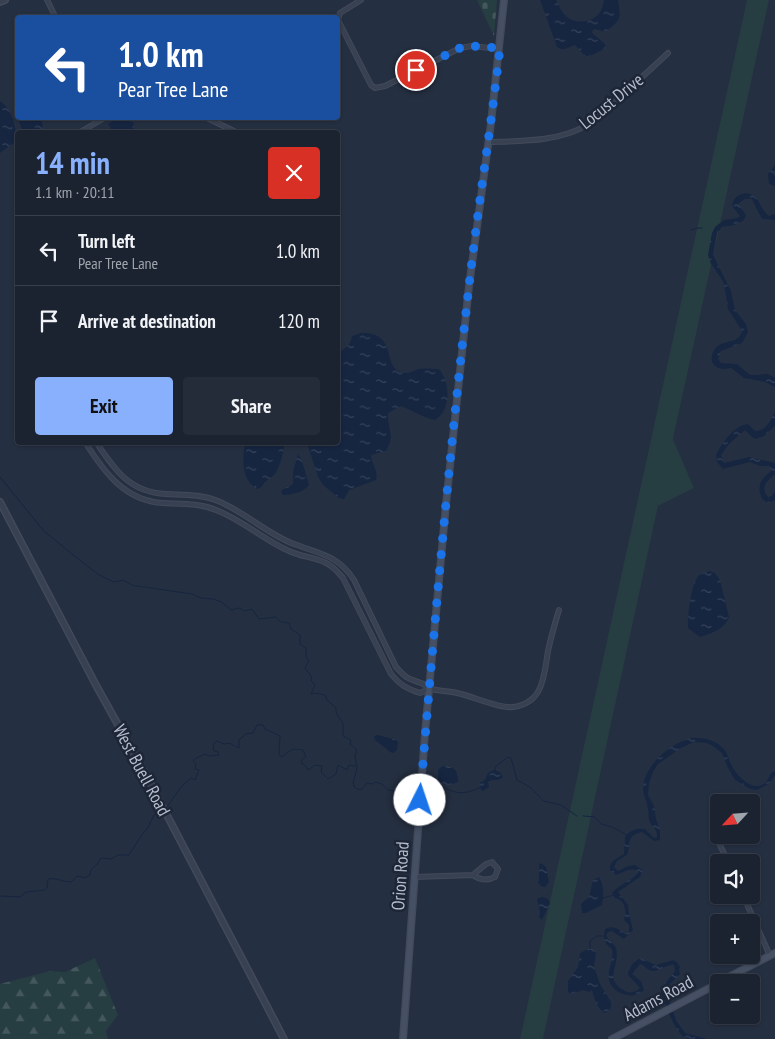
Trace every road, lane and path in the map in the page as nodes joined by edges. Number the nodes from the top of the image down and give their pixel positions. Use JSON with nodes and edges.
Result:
{"nodes":[{"id":1,"x":5,"y":0,"type":"edge"},
{"id":2,"x":47,"y":0,"type":"edge"},
{"id":3,"x":361,"y":0,"type":"edge"},
{"id":4,"x":504,"y":0,"type":"edge"},
{"id":5,"x":0,"y":2,"type":"edge"},
{"id":6,"x":54,"y":15,"type":"edge"},
{"id":7,"x":339,"y":15,"type":"edge"},
{"id":8,"x":340,"y":24,"type":"edge"},
{"id":9,"x":500,"y":48,"type":"junction"},
{"id":10,"x":668,"y":53,"type":"dead end"},
{"id":11,"x":101,"y":120,"type":"edge"},
{"id":12,"x":211,"y":120,"type":"edge"},
{"id":13,"x":84,"y":130,"type":"edge"},
{"id":14,"x":232,"y":130,"type":"edge"},
{"id":15,"x":489,"y":142,"type":"junction"},
{"id":16,"x":87,"y":445,"type":"edge"},
{"id":17,"x":98,"y":445,"type":"edge"},
{"id":18,"x":109,"y":462,"type":"junction"},
{"id":19,"x":103,"y":467,"type":"junction"},
{"id":20,"x":204,"y":497,"type":"junction"},
{"id":21,"x":0,"y":502,"type":"edge"},
{"id":22,"x":204,"y":506,"type":"junction"},
{"id":23,"x":2,"y":512,"type":"edge"},
{"id":24,"x":268,"y":530,"type":"junction"},
{"id":25,"x":264,"y":537,"type":"junction"},
{"id":26,"x":353,"y":578,"type":"junction"},
{"id":27,"x":346,"y":581,"type":"junction"},
{"id":28,"x":559,"y":610,"type":"dead end"},
{"id":29,"x":390,"y":654,"type":"junction"},
{"id":30,"x":383,"y":657,"type":"junction"},
{"id":31,"x":407,"y":678,"type":"junction"},
{"id":32,"x":403,"y":686,"type":"junction"},
{"id":33,"x":429,"y":688,"type":"junction"},
{"id":34,"x":473,"y":875,"type":"junction"},
{"id":35,"x":415,"y":877,"type":"junction"},
{"id":36,"x":748,"y":904,"type":"edge"},
{"id":37,"x":773,"y":955,"type":"edge"},
{"id":38,"x":736,"y":974,"type":"edge"},
{"id":39,"x":710,"y":988,"type":"edge"},
{"id":40,"x":284,"y":1039,"type":"edge"},
{"id":41,"x":403,"y":1039,"type":"edge"},
{"id":42,"x":612,"y":1039,"type":"edge"}],
"edges":[{"from":1,"to":5,"type":"street"},
{"from":2,"to":6,"type":"street"},
{"from":3,"to":7,"type":"street"},
{"from":4,"to":9,"type":"main road","name":"Orion Road"},
{"from":8,"to":9,"type":"street"},
{"from":9,"to":15,"type":"main road","name":"Orion Road"},
{"from":10,"to":15,"type":"street","name":"Locust Drive"},
{"from":11,"to":13,"type":"street"},
{"from":12,"to":14,"type":"street"},
{"from":15,"to":33,"type":"main road","name":"Orion Road"},
{"from":16,"to":19,"type":"street"},
{"from":17,"to":18,"type":"street"},
{"from":18,"to":19,"type":"street"},
{"from":18,"to":20,"type":"street"},
{"from":19,"to":22,"type":"street"},
{"from":20,"to":22,"type":"street"},
{"from":20,"to":24,"type":"street"},
{"from":21,"to":23,"type":"street","name":"West Buell Road"},
{"from":22,"to":25,"type":"street"},
{"from":23,"to":40,"type":"street","name":"West Buell Road"},
{"from":24,"to":25,"type":"street"},
{"from":24,"to":26,"type":"street"},
{"from":25,"to":27,"type":"street"},
{"from":26,"to":27,"type":"street"},
{"from":26,"to":29,"type":"street"},
{"from":27,"to":30,"type":"street"},
{"from":28,"to":33,"type":"street"},
{"from":29,"to":30,"type":"street"},
{"from":29,"to":31,"type":"street"},
{"from":30,"to":32,"type":"street"},
{"from":31,"to":32,"type":"street"},
{"from":31,"to":33,"type":"street"},
{"from":32,"to":33,"type":"street"},
{"from":33,"to":35,"type":"main road","name":"Orion Road"},
{"from":34,"to":34,"type":"street"},
{"from":34,"to":35,"type":"street"},
{"from":35,"to":41,"type":"main road","name":"Orion Road"},
{"from":36,"to":37,"type":"street"},
{"from":37,"to":38,"type":"main road","name":"Adams Road"},
{"from":39,"to":42,"type":"main road","name":"Adams Road"}]}
